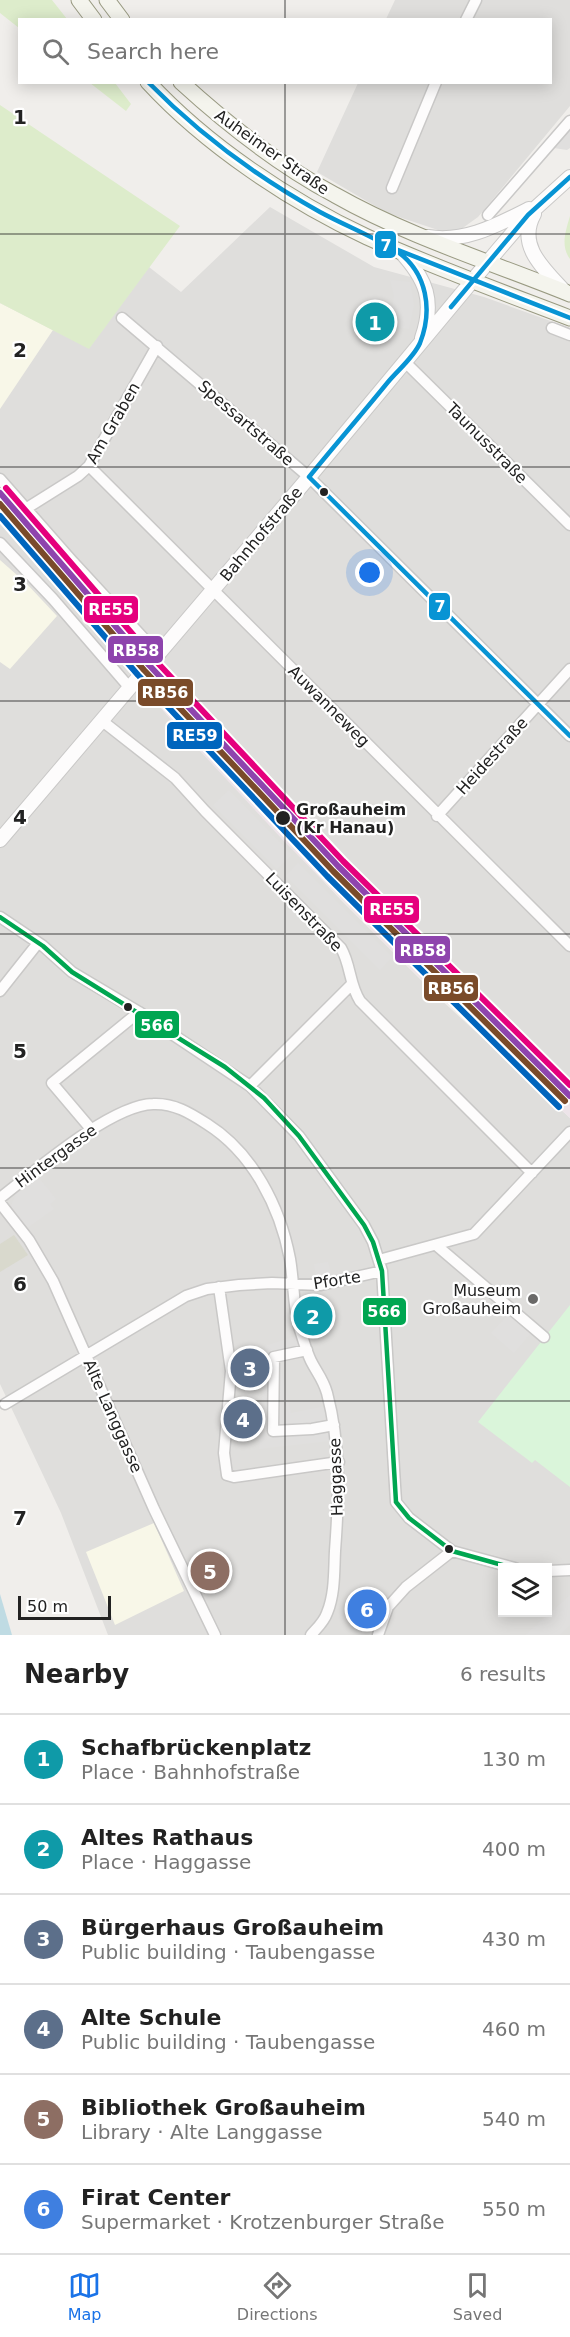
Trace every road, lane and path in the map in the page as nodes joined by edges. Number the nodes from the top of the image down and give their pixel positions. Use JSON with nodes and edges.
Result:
{"nodes":[{"id":1,"x":79,"y":0,"type":"edge"},
{"id":2,"x":107,"y":0,"type":"edge"},
{"id":3,"x":476,"y":0,"type":"edge"},
{"id":4,"x":92,"y":18,"type":"edge"},
{"id":5,"x":120,"y":18,"type":"edge"},
{"id":6,"x":467,"y":18,"type":"edge"},
{"id":7,"x":150,"y":84,"type":"edge"},
{"id":8,"x":183,"y":84,"type":"edge"},
{"id":9,"x":435,"y":84,"type":"edge"},
{"id":10,"x":570,"y":122,"type":"edge"},
{"id":11,"x":570,"y":177,"type":"edge"},
{"id":12,"x":392,"y":188,"type":"dead end"},
{"id":13,"x":542,"y":202,"type":"junction"},
{"id":14,"x":488,"y":215,"type":"dead end"},
{"id":15,"x":414,"y":234,"type":"junction"},
{"id":16,"x":399,"y":250,"type":"junction"},
{"id":17,"x":488,"y":263,"type":"junction"},
{"id":18,"x":473,"y":280,"type":"junction"},
{"id":19,"x":568,"y":293,"type":"edge"},
{"id":20,"x":122,"y":318,"type":"dead end"},
{"id":21,"x":570,"y":318,"type":"edge"},
{"id":22,"x":552,"y":327,"type":"dead end"},
{"id":23,"x":570,"y":335,"type":"edge"},
{"id":24,"x":419,"y":345,"type":"junction"},
{"id":25,"x":157,"y":346,"type":"junction"},
{"id":26,"x":405,"y":362,"type":"junction"},
{"id":27,"x":89,"y":466,"type":"junction"},
{"id":28,"x":309,"y":477,"type":"junction"},
{"id":29,"x":0,"y":479,"type":"edge"},
{"id":30,"x":27,"y":508,"type":"junction"},
{"id":31,"x":570,"y":525,"type":"edge"},
{"id":32,"x":0,"y":543,"type":"edge"},
{"id":33,"x":213,"y":590,"type":"junction"},
{"id":34,"x":158,"y":654,"type":"junction"},
{"id":35,"x":570,"y":669,"type":"edge"},
{"id":36,"x":129,"y":687,"type":"junction"},
{"id":37,"x":538,"y":705,"type":"junction"},
{"id":38,"x":101,"y":720,"type":"junction"},
{"id":39,"x":570,"y":736,"type":"edge"},
{"id":40,"x":437,"y":816,"type":"junction"},
{"id":41,"x":0,"y":840,"type":"edge"},
{"id":42,"x":0,"y":917,"type":"edge"},
{"id":43,"x":38,"y":943,"type":"junction"},
{"id":44,"x":570,"y":946,"type":"edge"},
{"id":45,"x":351,"y":985,"type":"junction"},
{"id":46,"x":0,"y":991,"type":"edge"},
{"id":47,"x":139,"y":1012,"type":"junction"},
{"id":48,"x":250,"y":1086,"type":"junction"},
{"id":49,"x":91,"y":1129,"type":"junction"},
{"id":50,"x":570,"y":1132,"type":"edge"},
{"id":51,"x":532,"y":1173,"type":"junction"},
{"id":52,"x":0,"y":1198,"type":"edge"},
{"id":53,"x":0,"y":1203,"type":"edge"},
{"id":54,"x":436,"y":1245,"type":"junction"},
{"id":55,"x":379,"y":1260,"type":"junction"},
{"id":56,"x":382,"y":1271,"type":"junction"},
{"id":57,"x":293,"y":1283,"type":"junction"},
{"id":58,"x":219,"y":1287,"type":"junction"},
{"id":59,"x":544,"y":1337,"type":"dead end"},
{"id":60,"x":307,"y":1350,"type":"junction"},
{"id":61,"x":87,"y":1356,"type":"junction"},
{"id":62,"x":5,"y":1404,"type":"dead end"},
{"id":63,"x":334,"y":1425,"type":"junction"},
{"id":64,"x":339,"y":1462,"type":"junction"},
{"id":65,"x":452,"y":1551,"type":"junction"},
{"id":66,"x":498,"y":1563,"type":"edge"},
{"id":67,"x":570,"y":1570,"type":"edge"},
{"id":68,"x":552,"y":1571,"type":"edge"},
{"id":69,"x":216,"y":1635,"type":"edge"},
{"id":70,"x":311,"y":1635,"type":"edge"},
{"id":71,"x":378,"y":1635,"type":"edge"}],
"edges":[{"from":1,"to":4,"type":"main road"},
{"from":2,"to":5,"type":"main road"},
{"from":3,"to":6,"type":"street"},
{"from":7,"to":16,"type":"main road","name":"Auheimer Straße"},
{"from":8,"to":15,"type":"main road","name":"Auheimer Straße"},
{"from":9,"to":12,"type":"street"},
{"from":10,"to":14,"type":"street"},
{"from":11,"to":13,"type":"street"},
{"from":13,"to":15,"type":"street"},
{"from":13,"to":17,"type":"street","name":"Bahnhofstraße"},
{"from":13,"to":19,"type":"street"},
{"from":15,"to":17,"type":"main road","name":"Auheimer Straße"},
{"from":16,"to":18,"type":"main road","name":"Auheimer Straße"},
{"from":16,"to":24,"type":"street"},
{"from":17,"to":18,"type":"street","name":"Bahnhofstraße"},
{"from":17,"to":19,"type":"main road","name":"Auheimer Straße"},
{"from":18,"to":21,"type":"main road","name":"Auheimer Straße"},
{"from":18,"to":24,"type":"street","name":"Bahnhofstraße"},
{"from":20,"to":25,"type":"street","name":"Spessartstraße"},
{"from":22,"to":23,"type":"street"},
{"from":24,"to":26,"type":"street","name":"Bahnhofstraße"},
{"from":25,"to":27,"type":"street","name":"Am Graben"},
{"from":25,"to":28,"type":"street","name":"Spessartstraße"},
{"from":26,"to":28,"type":"street","name":"Bahnhofstraße"},
{"from":26,"to":31,"type":"street","name":"Taunusstraße"},
{"from":27,"to":30,"type":"street","name":"Am Graben"},
{"from":27,"to":33,"type":"street","name":"Auwanneweg"},
{"from":28,"to":33,"type":"street","name":"Bahnhofstraße"},
{"from":28,"to":37,"type":"street","name":"Spessartstraße"},
{"from":29,"to":30,"type":"street"},
{"from":30,"to":34,"type":"street"},
{"from":32,"to":36,"type":"street"},
{"from":33,"to":34,"type":"street","name":"Bahnhofstraße"},
{"from":33,"to":40,"type":"street","name":"Auwanneweg"},
{"from":34,"to":36,"type":"street","name":"Bahnhofstraße"},
{"from":35,"to":37,"type":"street","name":"Heidestraße"},
{"from":36,"to":38,"type":"street","name":"Bahnhofstraße"},
{"from":37,"to":39,"type":"street","name":"Spessartstraße"},
{"from":37,"to":40,"type":"street","name":"Heidestraße"},
{"from":38,"to":41,"type":"street","name":"Bahnhofstraße"},
{"from":38,"to":45,"type":"street","name":"Luisenstraße"},
{"from":40,"to":44,"type":"street","name":"Auwanneweg"},
{"from":42,"to":43,"type":"street"},
{"from":43,"to":46,"type":"street"},
{"from":43,"to":47,"type":"street"},
{"from":45,"to":48,"type":"street"},
{"from":45,"to":51,"type":"street","name":"Luisenstraße"},
{"from":47,"to":48,"type":"street"},
{"from":47,"to":49,"type":"street"},
{"from":48,"to":55,"type":"street"},
{"from":49,"to":52,"type":"street","name":"Hintergasse"},
{"from":49,"to":57,"type":"street","name":"Hintergasse"},
{"from":50,"to":51,"type":"street"},
{"from":51,"to":54,"type":"street"},
{"from":53,"to":61,"type":"street","name":"Alte Langgasse"},
{"from":54,"to":55,"type":"street"},
{"from":54,"to":59,"type":"street"},
{"from":55,"to":56,"type":"street"},
{"from":56,"to":57,"type":"street","name":"Pforte"},
{"from":56,"to":65,"type":"street"},
{"from":57,"to":58,"type":"street","name":"Pforte"},
{"from":57,"to":60,"type":"street","name":"Haggasse"},
{"from":58,"to":61,"type":"street","name":"Pforte"},
{"from":58,"to":64,"type":"street"},
{"from":60,"to":63,"type":"street","name":"Haggasse"},
{"from":60,"to":63,"type":"street"},
{"from":61,"to":62,"type":"street","name":"Pforte"},
{"from":61,"to":69,"type":"street","name":"Alte Langgasse"},
{"from":63,"to":64,"type":"street","name":"Haggasse"},
{"from":64,"to":70,"type":"street","name":"Haggasse"},
{"from":65,"to":66,"type":"street"},
{"from":65,"to":71,"type":"street"},
{"from":67,"to":68,"type":"street"}]}
